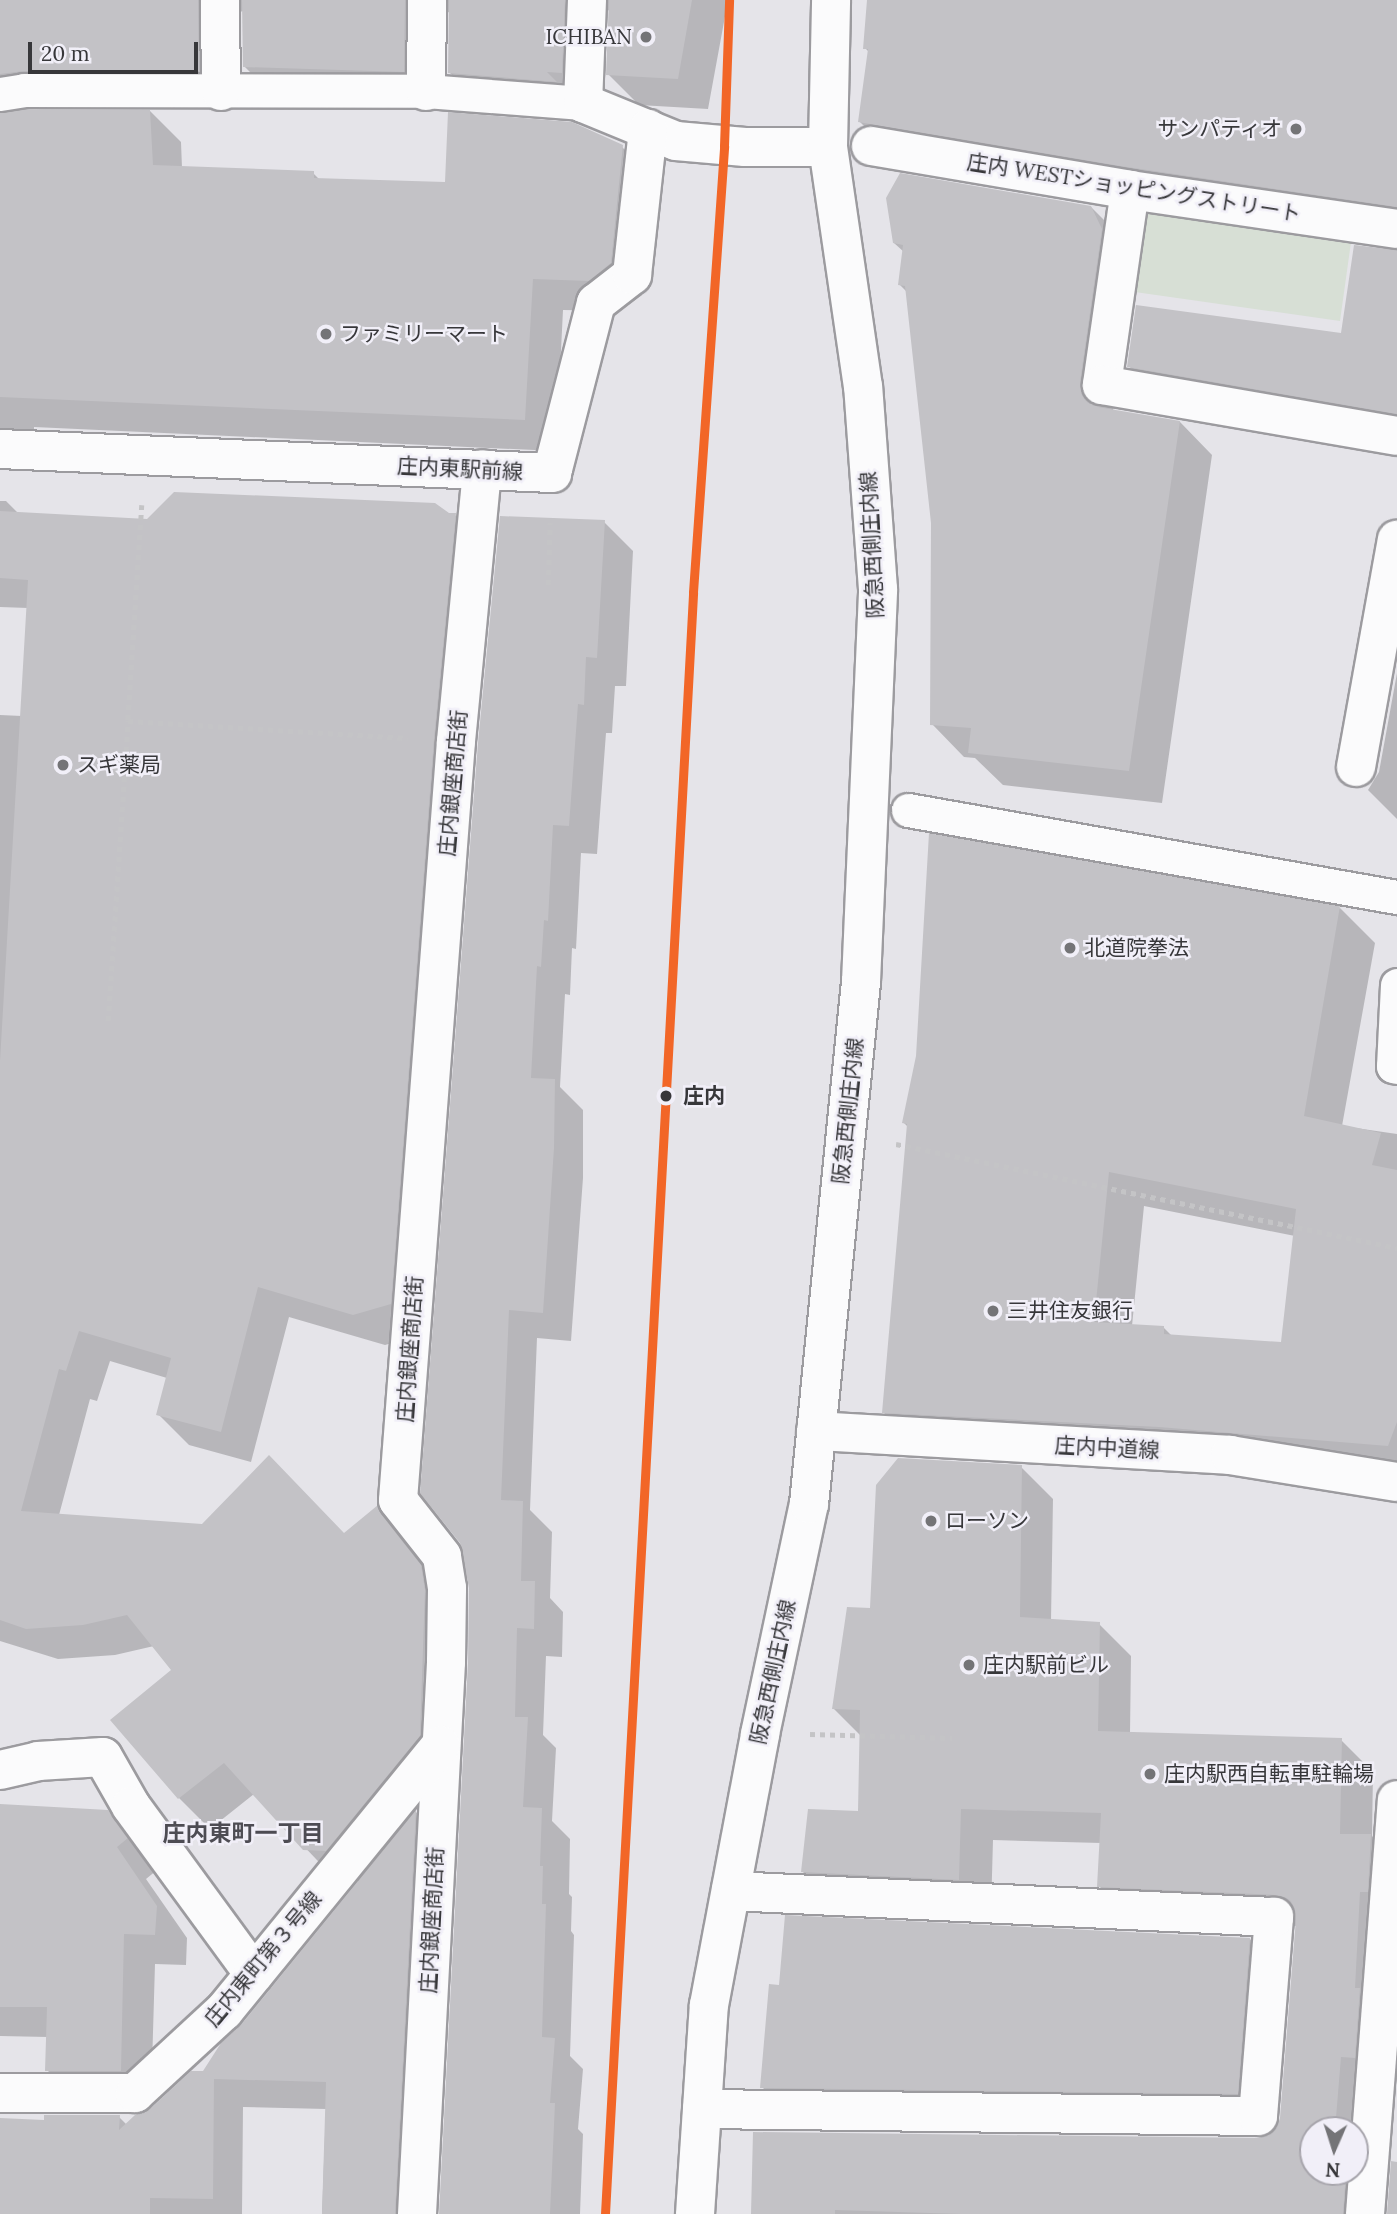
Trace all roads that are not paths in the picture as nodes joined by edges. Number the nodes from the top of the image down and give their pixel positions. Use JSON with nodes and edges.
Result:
{"nodes":[{"id":1,"x":220,"y":0,"type":"edge"},
{"id":2,"x":427,"y":0,"type":"edge"},
{"id":3,"x":587,"y":0,"type":"edge"},
{"id":4,"x":831,"y":0,"type":"edge"},
{"id":5,"x":220,"y":91,"type":"junction"},
{"id":6,"x":426,"y":91,"type":"junction"},
{"id":7,"x":0,"y":94,"type":"edge"},
{"id":8,"x":583,"y":103,"type":"junction"},
{"id":9,"x":648,"y":129,"type":"junction"},
{"id":10,"x":871,"y":146,"type":"dead end"},
{"id":11,"x":828,"y":147,"type":"junction"},
{"id":12,"x":1130,"y":190,"type":"junction"},
{"id":13,"x":1397,"y":229,"type":"edge"},
{"id":14,"x":1397,"y":436,"type":"edge"},
{"id":15,"x":0,"y":449,"type":"edge"},
{"id":16,"x":482,"y":469,"type":"junction"},
{"id":17,"x":1397,"y":540,"type":"edge"},
{"id":18,"x":1356,"y":767,"type":"dead end"},
{"id":19,"x":908,"y":810,"type":"dead end"},
{"id":20,"x":1397,"y":897,"type":"edge"},
{"id":21,"x":1397,"y":985,"type":"edge"},
{"id":22,"x":1397,"y":1066,"type":"edge"},
{"id":23,"x":816,"y":1431,"type":"junction"},
{"id":24,"x":1397,"y":1482,"type":"edge"},
{"id":25,"x":441,"y":1745,"type":"junction"},
{"id":26,"x":0,"y":1770,"type":"edge"},
{"id":27,"x":1397,"y":1800,"type":"edge"},
{"id":28,"x":731,"y":1891,"type":"junction"},
{"id":29,"x":254,"y":1974,"type":"junction"},
{"id":30,"x":0,"y":2093,"type":"edge"},
{"id":31,"x":702,"y":2109,"type":"junction"},
{"id":32,"x":416,"y":2214,"type":"edge"},
{"id":33,"x":695,"y":2214,"type":"edge"},
{"id":34,"x":1365,"y":2214,"type":"edge"}],
"edges":[{"from":1,"to":5,"type":"street"},
{"from":2,"to":6,"type":"street"},
{"from":3,"to":8,"type":"street"},
{"from":4,"to":11,"type":"street","name":"阪急西側庄内線"},
{"from":5,"to":6,"type":"lane"},
{"from":5,"to":7,"type":"lane"},
{"from":6,"to":8,"type":"lane"},
{"from":8,"to":9,"type":"street"},
{"from":9,"to":11,"type":"street"},
{"from":9,"to":16,"type":"street","name":"庄内東駅前線"},
{"from":10,"to":12,"type":"street","name":"庄内 WESTショッピングストリート"},
{"from":11,"to":23,"type":"street","name":"阪急西側庄内線"},
{"from":12,"to":13,"type":"street","name":"庄内 WESTショッピングストリート"},
{"from":12,"to":14,"type":"street"},
{"from":15,"to":16,"type":"street","name":"庄内東駅前線"},
{"from":16,"to":25,"type":"street","name":"庄内銀座商店街"},
{"from":17,"to":18,"type":"street"},
{"from":19,"to":20,"type":"lane"},
{"from":21,"to":22,"type":"lane"},
{"from":23,"to":24,"type":"street","name":"庄内中道線"},
{"from":23,"to":28,"type":"street","name":"阪急西側庄内線"},
{"from":25,"to":29,"type":"street","name":"庄内東町第３号線"},
{"from":25,"to":32,"type":"street","name":"庄内銀座商店街"},
{"from":26,"to":29,"type":"street"},
{"from":27,"to":34,"type":"street"},
{"from":28,"to":31,"type":"street","name":"阪急西側庄内線"},
{"from":28,"to":31,"type":"street"},
{"from":29,"to":30,"type":"street","name":"庄内東町第３号線"},
{"from":31,"to":33,"type":"street","name":"阪急西側庄内線"}]}
